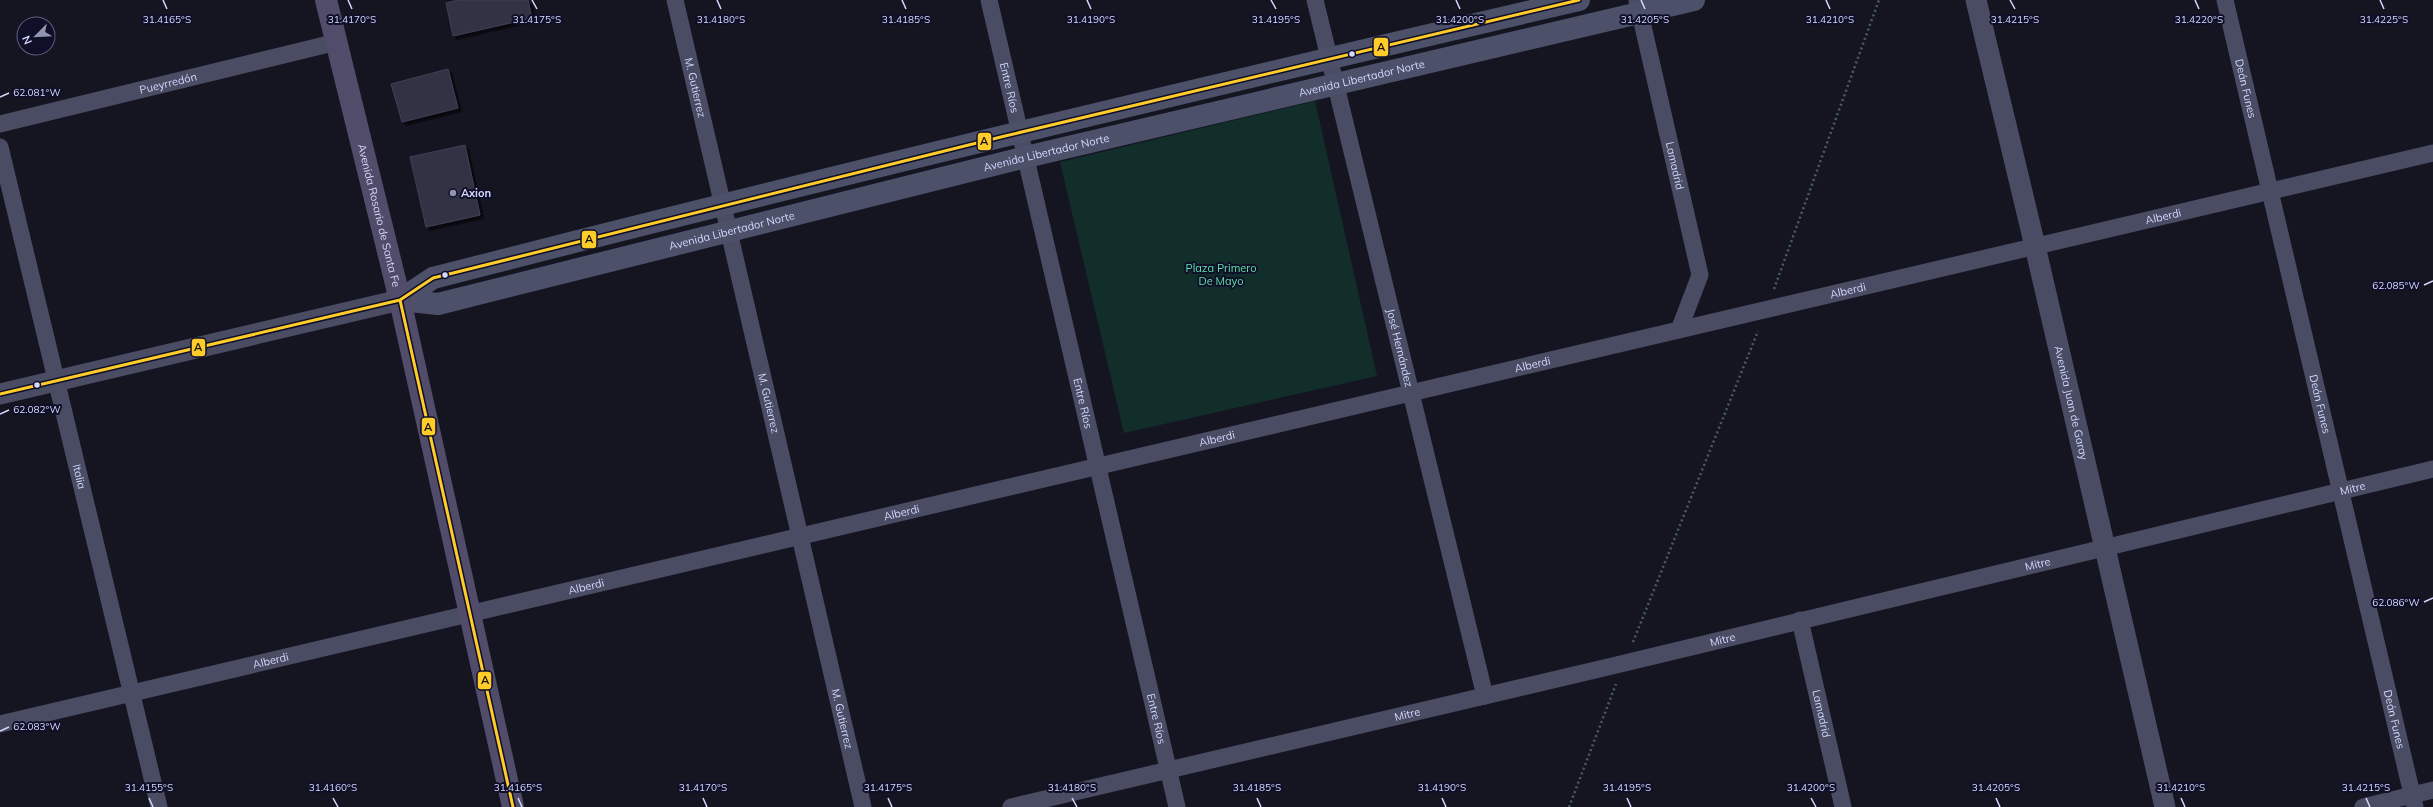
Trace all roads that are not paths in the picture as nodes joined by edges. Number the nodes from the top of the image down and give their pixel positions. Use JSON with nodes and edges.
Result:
{"nodes":[{"id":1,"x":326,"y":0,"type":"edge"},
{"id":2,"x":675,"y":0,"type":"edge"},
{"id":3,"x":989,"y":0,"type":"edge"},
{"id":4,"x":1315,"y":0,"type":"edge"},
{"id":5,"x":1579,"y":0,"type":"edge"},
{"id":6,"x":1694,"y":0,"type":"edge"},
{"id":7,"x":1976,"y":0,"type":"edge"},
{"id":8,"x":2225,"y":0,"type":"edge"},
{"id":9,"x":1639,"y":7,"type":"edge"},
{"id":10,"x":337,"y":42,"type":"junction"},
{"id":11,"x":1329,"y":58,"type":"junction"},
{"id":12,"x":1334,"y":84,"type":"junction"},
{"id":13,"x":0,"y":124,"type":"edge"},
{"id":14,"x":1020,"y":131,"type":"junction"},
{"id":15,"x":0,"y":147,"type":"edge"},
{"id":16,"x":2433,"y":153,"type":"edge"},
{"id":17,"x":1026,"y":158,"type":"junction"},
{"id":18,"x":2270,"y":191,"type":"junction"},
{"id":19,"x":723,"y":203,"type":"junction"},
{"id":20,"x":730,"y":230,"type":"junction"},
{"id":21,"x":2035,"y":246,"type":"junction"},
{"id":22,"x":400,"y":300,"type":"junction"},
{"id":23,"x":1679,"y":330,"type":"junction"},
{"id":24,"x":57,"y":380,"type":"junction"},
{"id":25,"x":1412,"y":393,"type":"junction"},
{"id":26,"x":0,"y":394,"type":"edge"},
{"id":27,"x":1097,"y":466,"type":"junction"},
{"id":28,"x":2433,"y":469,"type":"edge"},
{"id":29,"x":2341,"y":491,"type":"junction"},
{"id":30,"x":800,"y":536,"type":"junction"},
{"id":31,"x":2105,"y":547,"type":"junction"},
{"id":32,"x":470,"y":614,"type":"junction"},
{"id":33,"x":1800,"y":620,"type":"junction"},
{"id":34,"x":132,"y":693,"type":"junction"},
{"id":35,"x":1485,"y":696,"type":"junction"},
{"id":36,"x":0,"y":724,"type":"edge"},
{"id":37,"x":1168,"y":770,"type":"junction"},
{"id":38,"x":2433,"y":790,"type":"edge"},
{"id":39,"x":2414,"y":801,"type":"edge"},
{"id":40,"x":159,"y":807,"type":"edge"},
{"id":41,"x":514,"y":807,"type":"edge"},
{"id":42,"x":863,"y":807,"type":"edge"},
{"id":43,"x":1011,"y":807,"type":"edge"},
{"id":44,"x":1177,"y":807,"type":"edge"},
{"id":45,"x":1843,"y":807,"type":"edge"},
{"id":46,"x":2165,"y":807,"type":"edge"},
{"id":47,"x":2363,"y":807,"type":"edge"}],
"edges":[{"from":1,"to":10,"type":"main road","name":"Avenida Rosario de Santa Fe"},
{"from":2,"to":19,"type":"street","name":"M. Gutierrez"},
{"from":3,"to":14,"type":"street","name":"Entre Ríos"},
{"from":4,"to":11,"type":"street","name":"José Hernández"},
{"from":5,"to":11,"type":"main road","name":"Avenida Libertador Norte"},
{"from":6,"to":9,"type":"main road","name":"Avenida Libertador Norte"},
{"from":7,"to":21,"type":"street","name":"Avenida Juan de Garay"},
{"from":8,"to":18,"type":"street","name":"Deán Funes"},
{"from":9,"to":12,"type":"main road","name":"Avenida Libertador Norte"},
{"from":9,"to":23,"type":"street","name":"Lamadrid"},
{"from":10,"to":13,"type":"street","name":"Pueyrredón"},
{"from":10,"to":22,"type":"main road","name":"Avenida Rosario de Santa Fe"},
{"from":11,"to":12,"type":"street","name":"José Hernández"},
{"from":11,"to":14,"type":"main road","name":"Avenida Libertador Norte"},
{"from":12,"to":17,"type":"main road","name":"Avenida Libertador Norte"},
{"from":12,"to":25,"type":"street","name":"José Hernández"},
{"from":14,"to":17,"type":"street","name":"Entre Ríos"},
{"from":14,"to":19,"type":"main road","name":"Avenida Libertador Norte"},
{"from":15,"to":24,"type":"street","name":"Italia"},
{"from":16,"to":18,"type":"street","name":"Alberdi"},
{"from":17,"to":20,"type":"main road","name":"Avenida Libertador Norte"},
{"from":17,"to":27,"type":"street","name":"Entre Ríos"},
{"from":18,"to":21,"type":"street","name":"Alberdi"},
{"from":18,"to":29,"type":"street","name":"Deán Funes"},
{"from":19,"to":20,"type":"street","name":"M. Gutierrez"},
{"from":19,"to":22,"type":"main road","name":"Avenida Libertador Norte"},
{"from":20,"to":22,"type":"main road","name":"Avenida Libertador Norte"},
{"from":20,"to":30,"type":"street","name":"M. Gutierrez"},
{"from":21,"to":23,"type":"street","name":"Alberdi"},
{"from":21,"to":31,"type":"street","name":"Avenida Juan de Garay"},
{"from":22,"to":24,"type":"street","name":"Avenida Libertador Norte"},
{"from":22,"to":32,"type":"main road","name":"Avenida Rosario de Santa Fe"},
{"from":23,"to":25,"type":"street","name":"Alberdi"},
{"from":24,"to":26,"type":"street","name":"Avenida Libertador Norte"},
{"from":24,"to":34,"type":"street","name":"Italia"},
{"from":25,"to":27,"type":"street","name":"Alberdi"},
{"from":25,"to":35,"type":"street","name":"José Hernández"},
{"from":27,"to":30,"type":"street","name":"Alberdi"},
{"from":27,"to":37,"type":"street","name":"Entre Ríos"},
{"from":28,"to":29,"type":"street","name":"Mitre"},
{"from":29,"to":31,"type":"street","name":"Mitre"},
{"from":29,"to":39,"type":"street","name":"Deán Funes"},
{"from":30,"to":32,"type":"street","name":"Alberdi"},
{"from":30,"to":42,"type":"street","name":"M. Gutierrez"},
{"from":31,"to":33,"type":"street","name":"Mitre"},
{"from":31,"to":46,"type":"street","name":"Avenida Juan de Garay"},
{"from":32,"to":34,"type":"street","name":"Alberdi"},
{"from":32,"to":41,"type":"main road","name":"Avenida Rosario de Santa Fe"},
{"from":33,"to":35,"type":"street","name":"Mitre"},
{"from":33,"to":45,"type":"street","name":"Lamadrid"},
{"from":34,"to":36,"type":"street","name":"Alberdi"},
{"from":34,"to":40,"type":"street","name":"Italia"},
{"from":35,"to":37,"type":"street","name":"Mitre"},
{"from":37,"to":43,"type":"street","name":"Mitre"},
{"from":37,"to":44,"type":"street","name":"Entre Ríos"},
{"from":38,"to":39,"type":"street"},
{"from":39,"to":47,"type":"street"}]}
